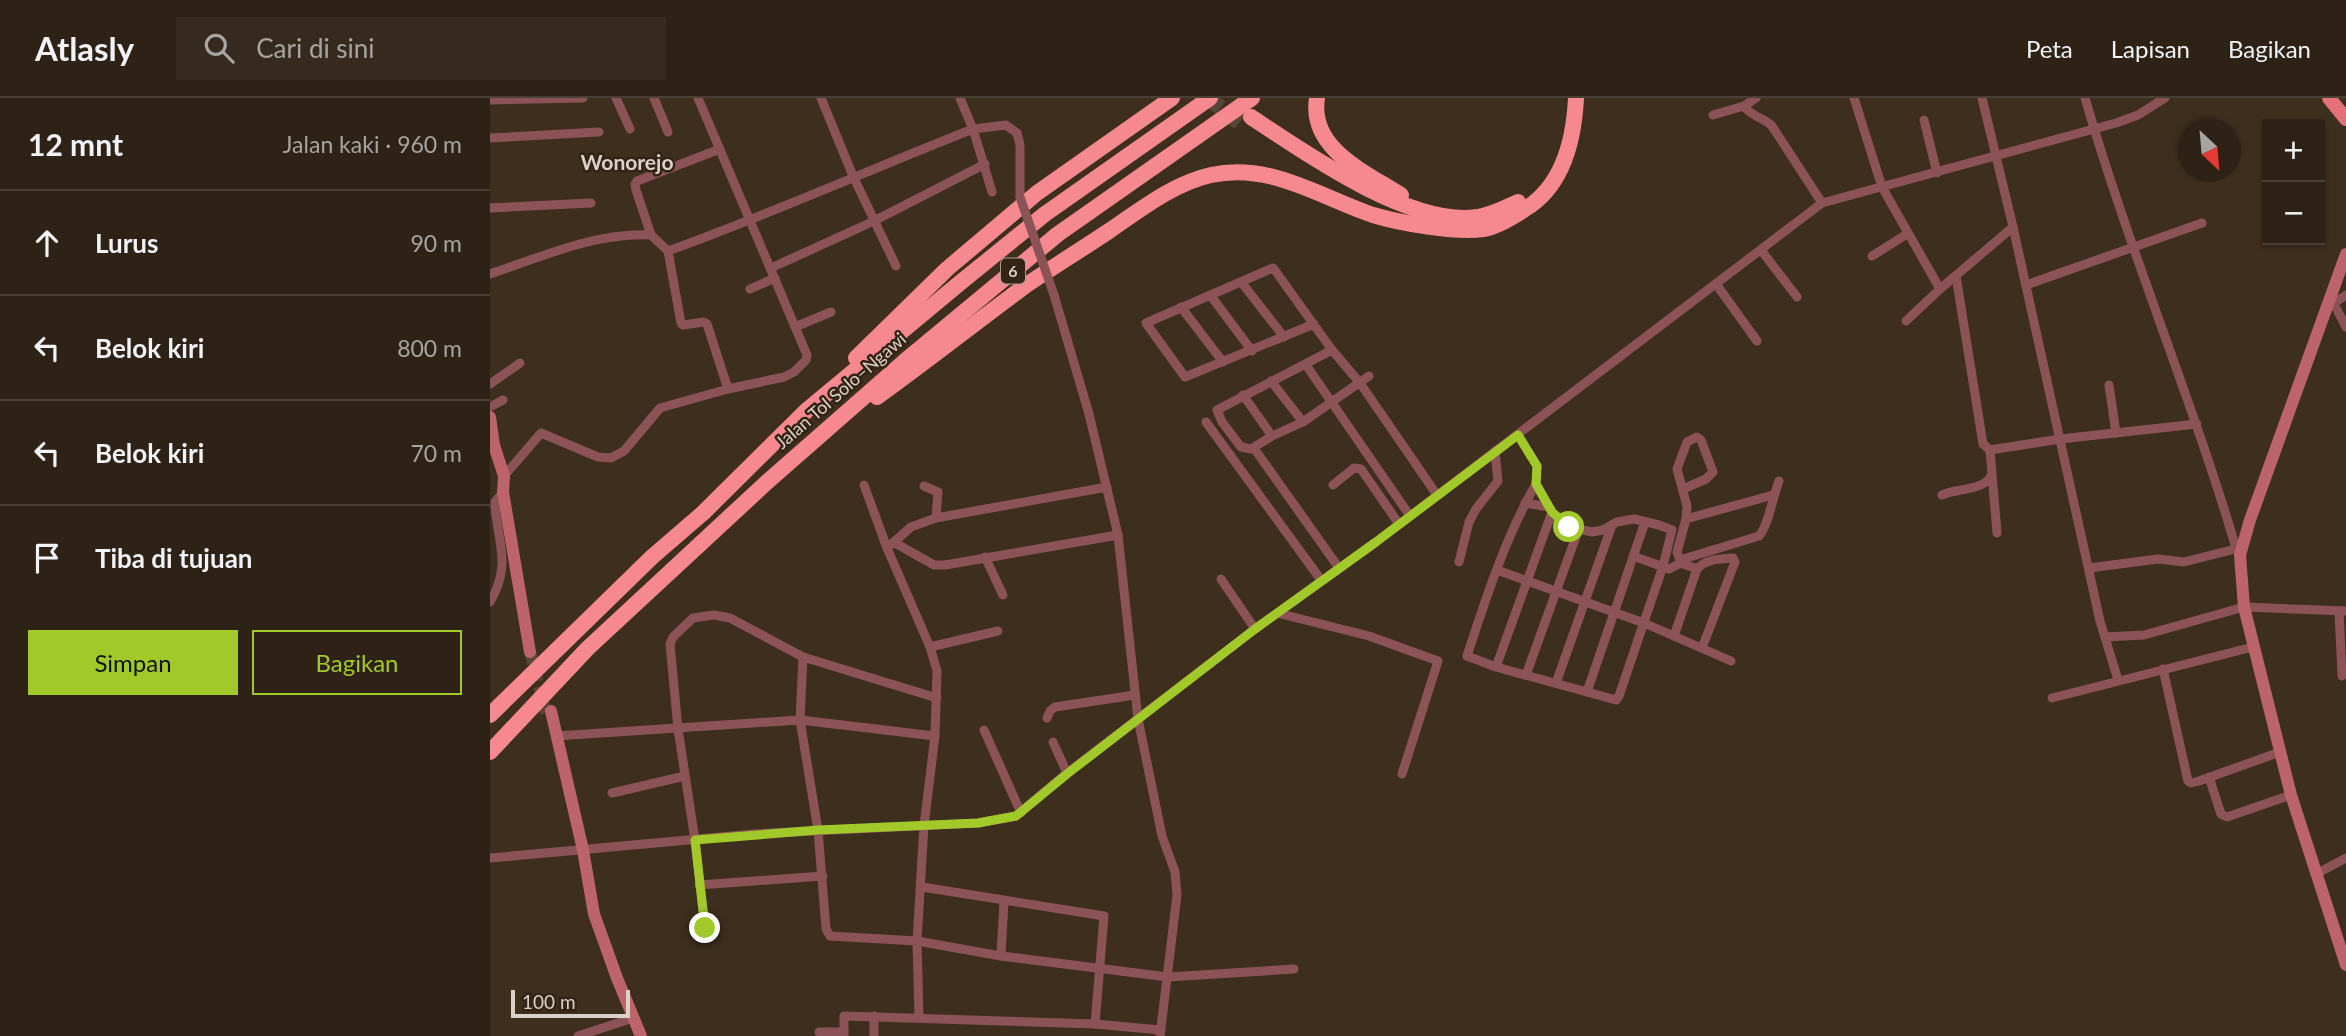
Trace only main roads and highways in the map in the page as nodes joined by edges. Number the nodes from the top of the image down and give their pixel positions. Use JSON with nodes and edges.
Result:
{"nodes":[{"id":1,"x":1172,"y":98,"type":"edge"},
{"id":2,"x":1210,"y":98,"type":"edge"},
{"id":3,"x":1252,"y":98,"type":"edge"},
{"id":4,"x":1317,"y":98,"type":"edge"},
{"id":5,"x":1567,"y":98,"type":"edge"},
{"id":6,"x":1576,"y":98,"type":"edge"},
{"id":7,"x":2329,"y":98,"type":"edge"},
{"id":8,"x":2346,"y":119,"type":"edge"},
{"id":9,"x":1426,"y":211,"type":"junction"},
{"id":10,"x":1410,"y":222,"type":"junction"},
{"id":11,"x":807,"y":411,"type":"junction"},
{"id":12,"x":789,"y":462,"type":"junction"},
{"id":13,"x":490,"y":715,"type":"edge"},
{"id":14,"x":490,"y":752,"type":"edge"}],
"edges":[{"from":1,"to":11,"type":"highway"},
{"from":2,"to":11,"type":"highway","name":"Jalan Tol Solo–Ngawi","number":"6"},
{"from":3,"to":12,"type":"highway","name":"Jalan Tol Solo–Ngawi","number":"6"},
{"from":4,"to":9,"type":"highway"},
{"from":5,"to":9,"type":"highway"},
{"from":6,"to":10,"type":"highway"},
{"from":7,"to":8,"type":"main road"},
{"from":9,"to":10,"type":"highway"},
{"from":10,"to":12,"type":"highway"},
{"from":11,"to":13,"type":"highway","name":"Jalan Tol Solo–Ngawi","number":"6"},
{"from":12,"to":14,"type":"highway","name":"Jalan Tol Solo–Ngawi","number":"6"}]}
